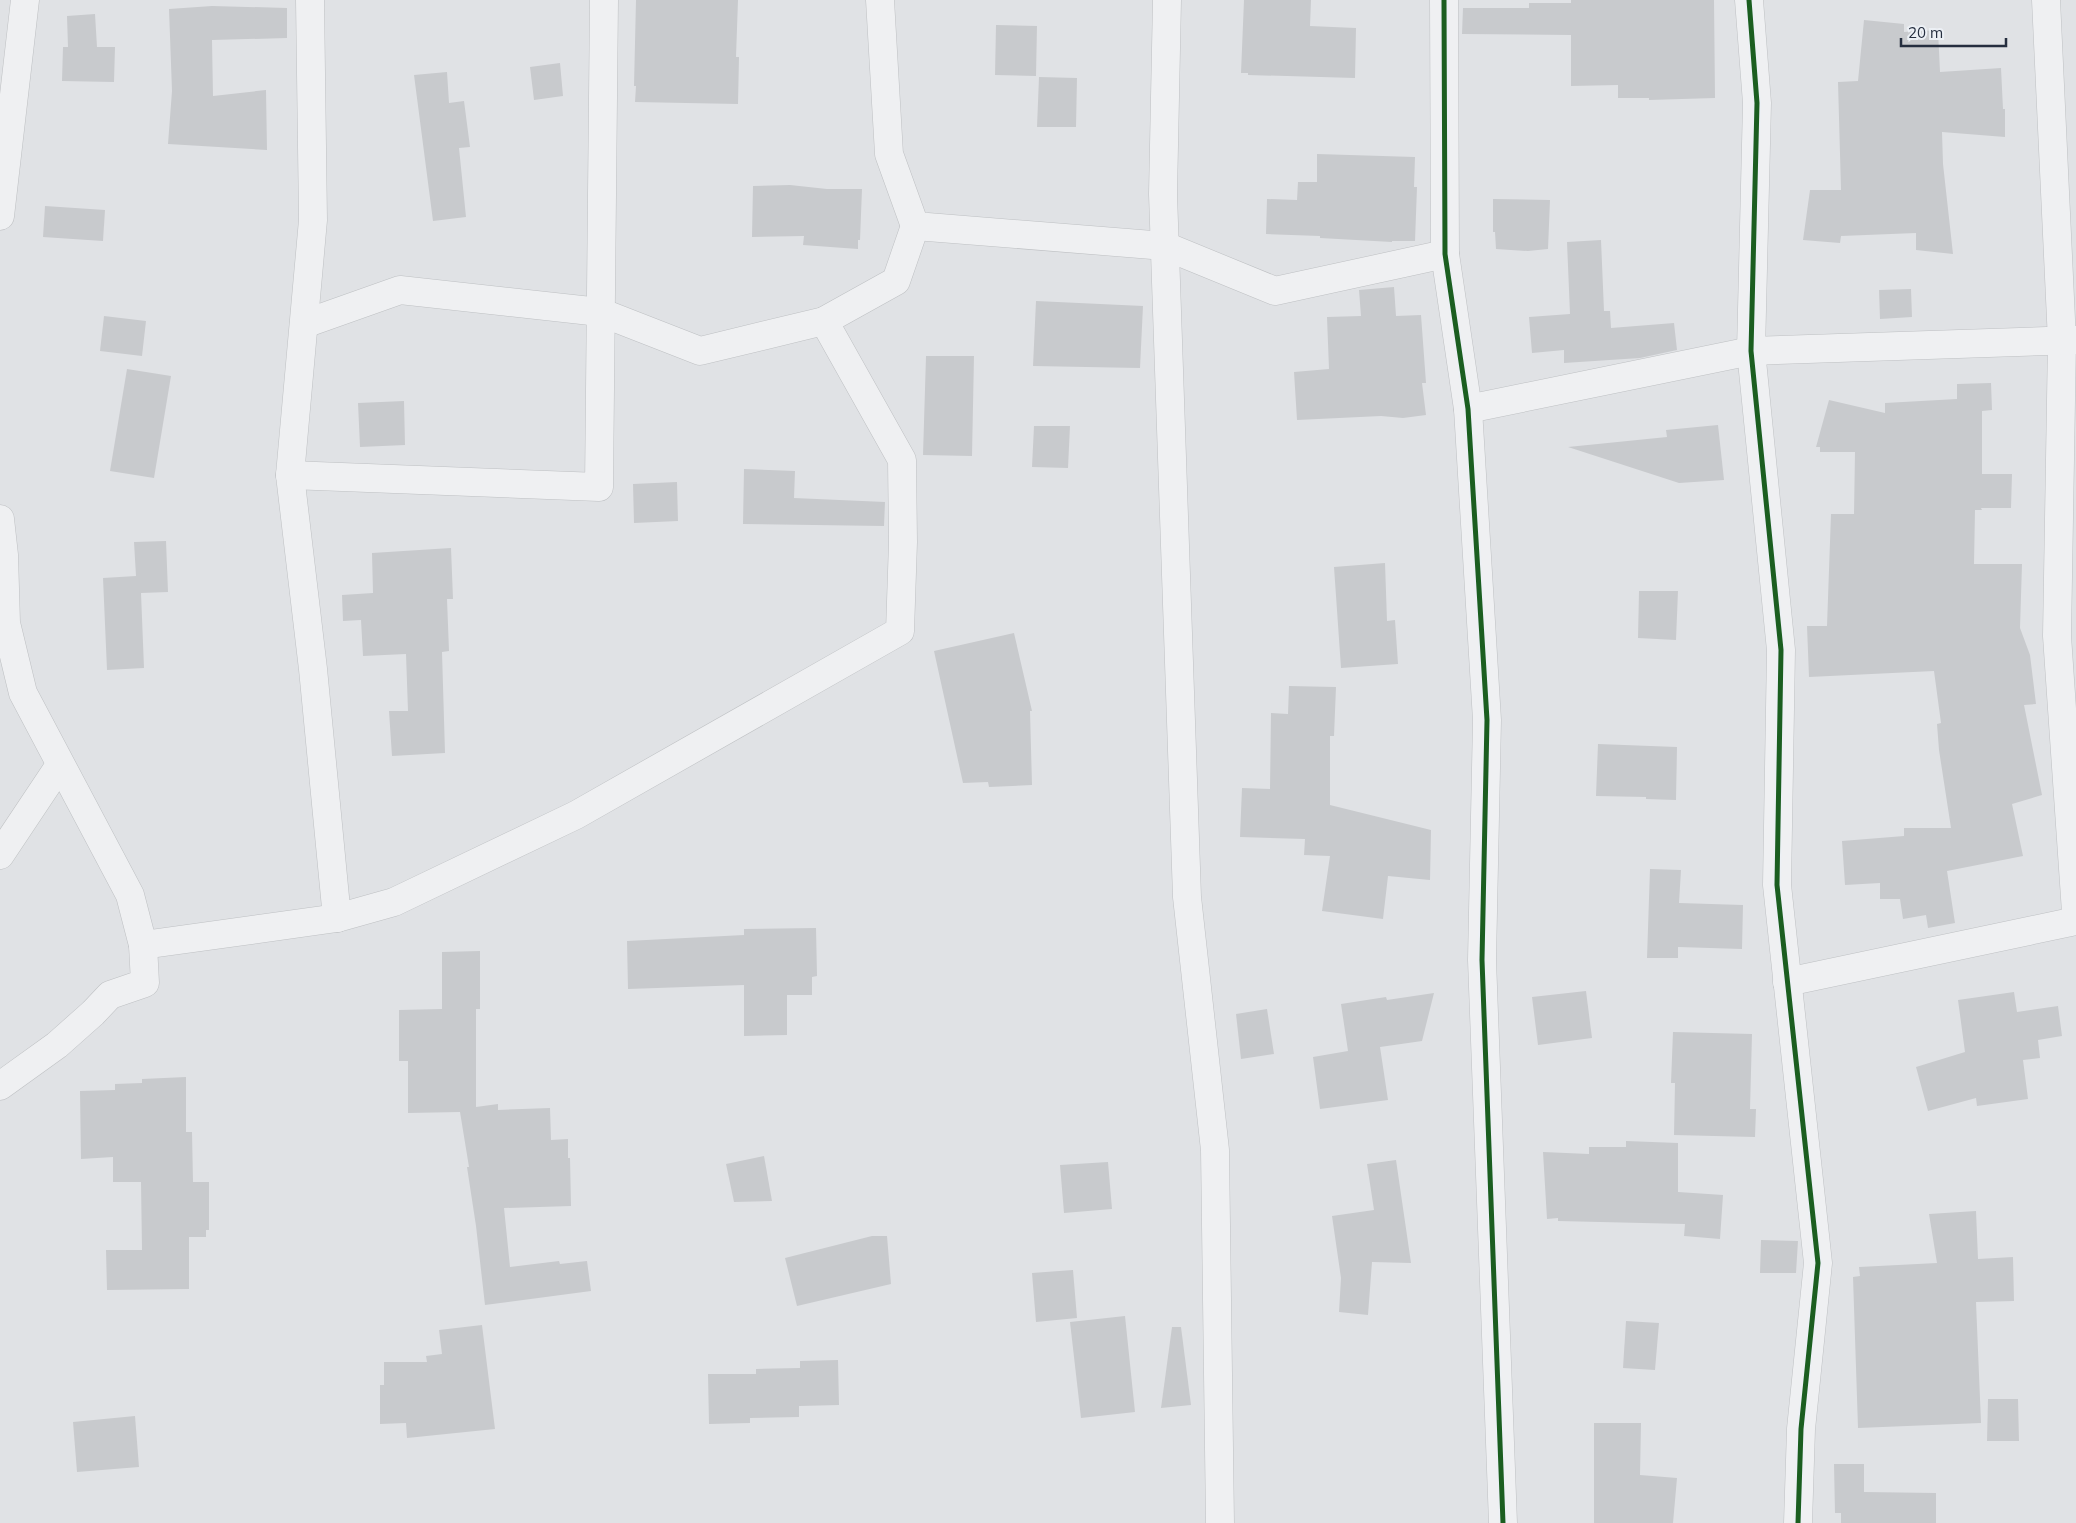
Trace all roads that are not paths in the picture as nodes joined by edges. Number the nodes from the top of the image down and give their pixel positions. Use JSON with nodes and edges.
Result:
{"nodes":[{"id":1,"x":25,"y":0,"type":"edge"},
{"id":2,"x":310,"y":0,"type":"edge"},
{"id":3,"x":604,"y":0,"type":"edge"},
{"id":4,"x":880,"y":0,"type":"edge"},
{"id":5,"x":1167,"y":0,"type":"edge"},
{"id":6,"x":1444,"y":0,"type":"edge"},
{"id":7,"x":1749,"y":0,"type":"edge"},
{"id":8,"x":2046,"y":0,"type":"edge"},
{"id":9,"x":0,"y":216,"type":"edge"},
{"id":10,"x":915,"y":226,"type":"junction"},
{"id":11,"x":1165,"y":246,"type":"junction"},
{"id":12,"x":1445,"y":254,"type":"junction"},
{"id":13,"x":600,"y":312,"type":"junction"},
{"id":14,"x":824,"y":321,"type":"junction"},
{"id":15,"x":304,"y":324,"type":"junction"},
{"id":16,"x":2069,"y":340,"type":"edge"},
{"id":17,"x":1752,"y":351,"type":"junction"},
{"id":18,"x":1468,"y":409,"type":"junction"},
{"id":19,"x":290,"y":475,"type":"junction"},
{"id":20,"x":0,"y":520,"type":"edge"},
{"id":21,"x":60,"y":765,"type":"junction"},
{"id":22,"x":0,"y":855,"type":"edge"},
{"id":23,"x":2076,"y":912,"type":"edge"},
{"id":24,"x":336,"y":918,"type":"junction"},
{"id":25,"x":2076,"y":921,"type":"edge"},
{"id":26,"x":143,"y":945,"type":"junction"},
{"id":27,"x":1787,"y":982,"type":"junction"},
{"id":28,"x":0,"y":1086,"type":"edge"},
{"id":29,"x":1220,"y":1523,"type":"edge"},
{"id":30,"x":1503,"y":1523,"type":"edge"},
{"id":31,"x":1798,"y":1523,"type":"edge"}],
"edges":[{"from":1,"to":9,"type":"street"},
{"from":2,"to":15,"type":"street"},
{"from":3,"to":13,"type":"street"},
{"from":4,"to":10,"type":"street"},
{"from":5,"to":11,"type":"street"},
{"from":6,"to":12,"type":"street"},
{"from":7,"to":17,"type":"street"},
{"from":8,"to":16,"type":"street"},
{"from":10,"to":11,"type":"street"},
{"from":10,"to":14,"type":"street"},
{"from":11,"to":12,"type":"street"},
{"from":11,"to":29,"type":"street"},
{"from":12,"to":18,"type":"street"},
{"from":13,"to":14,"type":"street"},
{"from":13,"to":15,"type":"street"},
{"from":13,"to":19,"type":"street"},
{"from":14,"to":24,"type":"street"},
{"from":15,"to":19,"type":"street"},
{"from":16,"to":17,"type":"street"},
{"from":16,"to":23,"type":"street"},
{"from":17,"to":18,"type":"street"},
{"from":17,"to":27,"type":"street"},
{"from":18,"to":30,"type":"street"},
{"from":19,"to":24,"type":"street"},
{"from":20,"to":21,"type":"street"},
{"from":21,"to":22,"type":"street"},
{"from":21,"to":26,"type":"street"},
{"from":24,"to":26,"type":"street"},
{"from":25,"to":27,"type":"street"},
{"from":26,"to":28,"type":"street"},
{"from":27,"to":31,"type":"street"}]}
